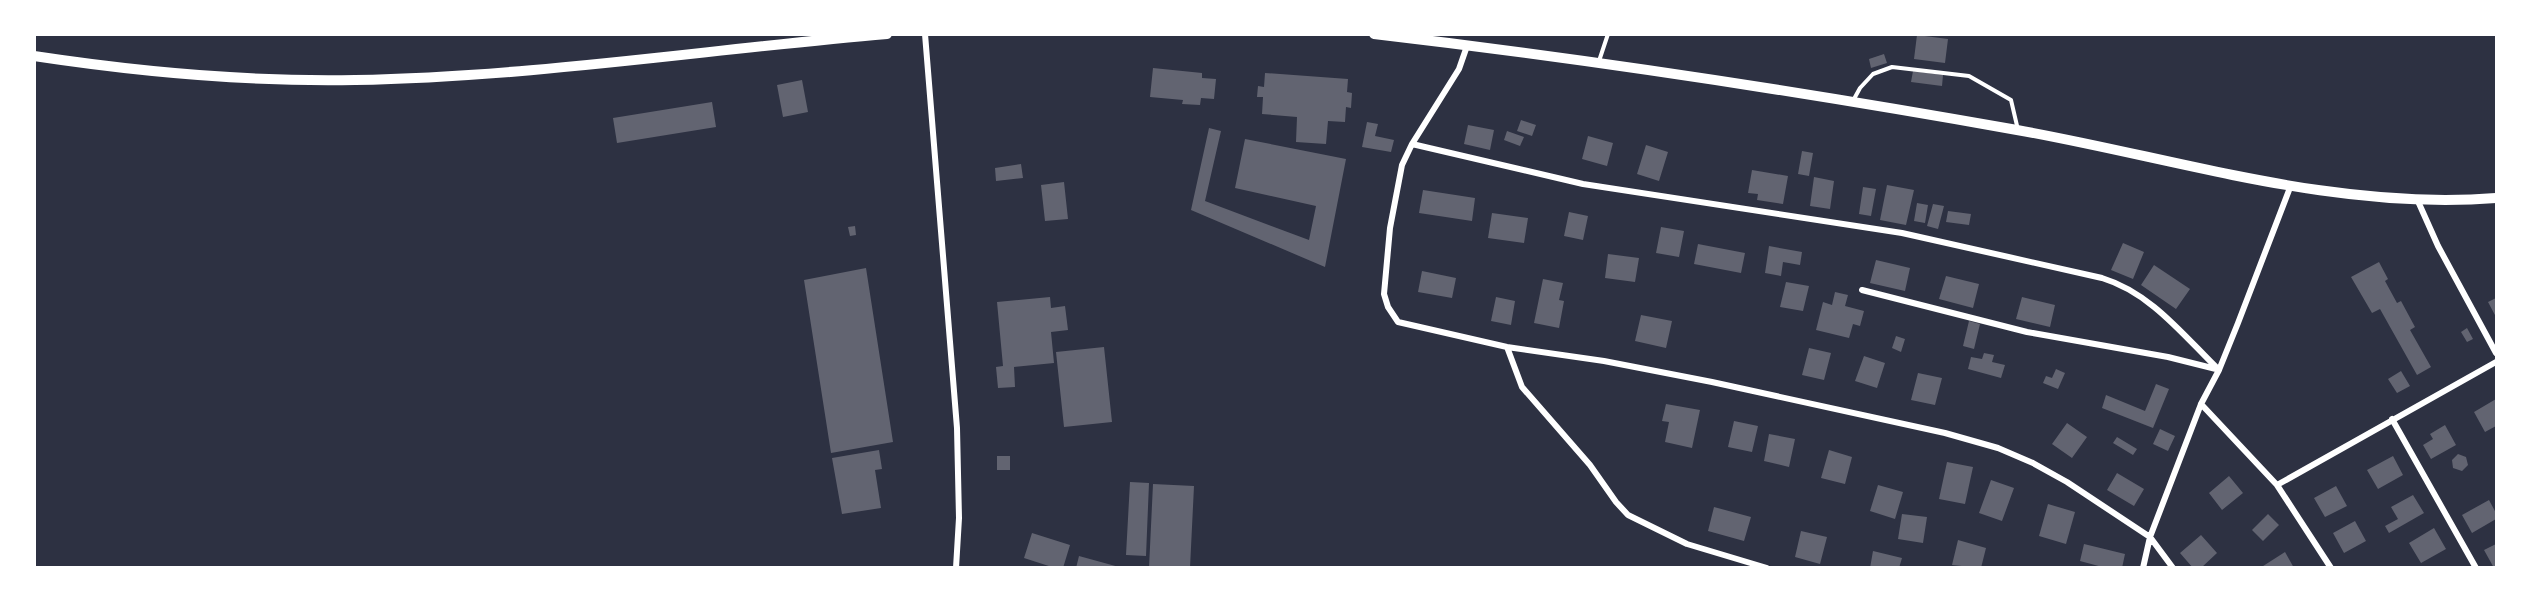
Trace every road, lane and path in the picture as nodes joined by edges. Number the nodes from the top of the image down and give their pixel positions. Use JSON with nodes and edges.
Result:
{"nodes":[{"id":1,"x":887,"y":34,"type":"edge"},
{"id":2,"x":925,"y":34,"type":"edge"},
{"id":3,"x":1374,"y":34,"type":"edge"},
{"id":4,"x":1608,"y":34,"type":"edge"},
{"id":5,"x":1467,"y":46,"type":"junction"},
{"id":6,"x":34,"y":56,"type":"edge"},
{"id":7,"x":1599,"y":62,"type":"junction"},
{"id":8,"x":1852,"y":103,"type":"junction"},
{"id":9,"x":2018,"y":130,"type":"junction"},
{"id":10,"x":1412,"y":144,"type":"junction"},
{"id":11,"x":2291,"y":185,"type":"junction"},
{"id":12,"x":2496,"y":198,"type":"edge"},
{"id":13,"x":2417,"y":199,"type":"junction"},
{"id":14,"x":1862,"y":290,"type":"dead end"},
{"id":15,"x":1507,"y":347,"type":"junction"},
{"id":16,"x":2496,"y":353,"type":"edge"},
{"id":17,"x":2496,"y":362,"type":"edge"},
{"id":18,"x":2219,"y":370,"type":"junction"},
{"id":19,"x":2201,"y":404,"type":"junction"},
{"id":20,"x":2392,"y":419,"type":"junction"},
{"id":21,"x":2277,"y":485,"type":"junction"},
{"id":22,"x":2150,"y":537,"type":"junction"},
{"id":23,"x":956,"y":567,"type":"edge"},
{"id":24,"x":1767,"y":567,"type":"edge"},
{"id":25,"x":2143,"y":567,"type":"edge"},
{"id":26,"x":2173,"y":567,"type":"edge"},
{"id":27,"x":2331,"y":567,"type":"edge"},
{"id":28,"x":2476,"y":567,"type":"edge"}],
"edges":[{"from":1,"to":6,"type":"main road"},
{"from":2,"to":23,"type":"street"},
{"from":3,"to":5,"type":"main road"},
{"from":4,"to":7,"type":"lane"},
{"from":5,"to":7,"type":"main road"},
{"from":5,"to":10,"type":"street"},
{"from":7,"to":8,"type":"main road"},
{"from":8,"to":9,"type":"main road"},
{"from":8,"to":9,"type":"lane"},
{"from":9,"to":11,"type":"main road"},
{"from":10,"to":15,"type":"street"},
{"from":10,"to":18,"type":"street"},
{"from":11,"to":13,"type":"main road"},
{"from":11,"to":18,"type":"street"},
{"from":12,"to":13,"type":"main road"},
{"from":13,"to":16,"type":"street"},
{"from":14,"to":18,"type":"street"},
{"from":15,"to":22,"type":"street"},
{"from":15,"to":24,"type":"street"},
{"from":17,"to":20,"type":"street"},
{"from":18,"to":19,"type":"street"},
{"from":19,"to":21,"type":"street"},
{"from":19,"to":22,"type":"street"},
{"from":20,"to":21,"type":"street"},
{"from":20,"to":28,"type":"street"},
{"from":21,"to":27,"type":"street"},
{"from":22,"to":25,"type":"street"},
{"from":22,"to":26,"type":"street"}]}
